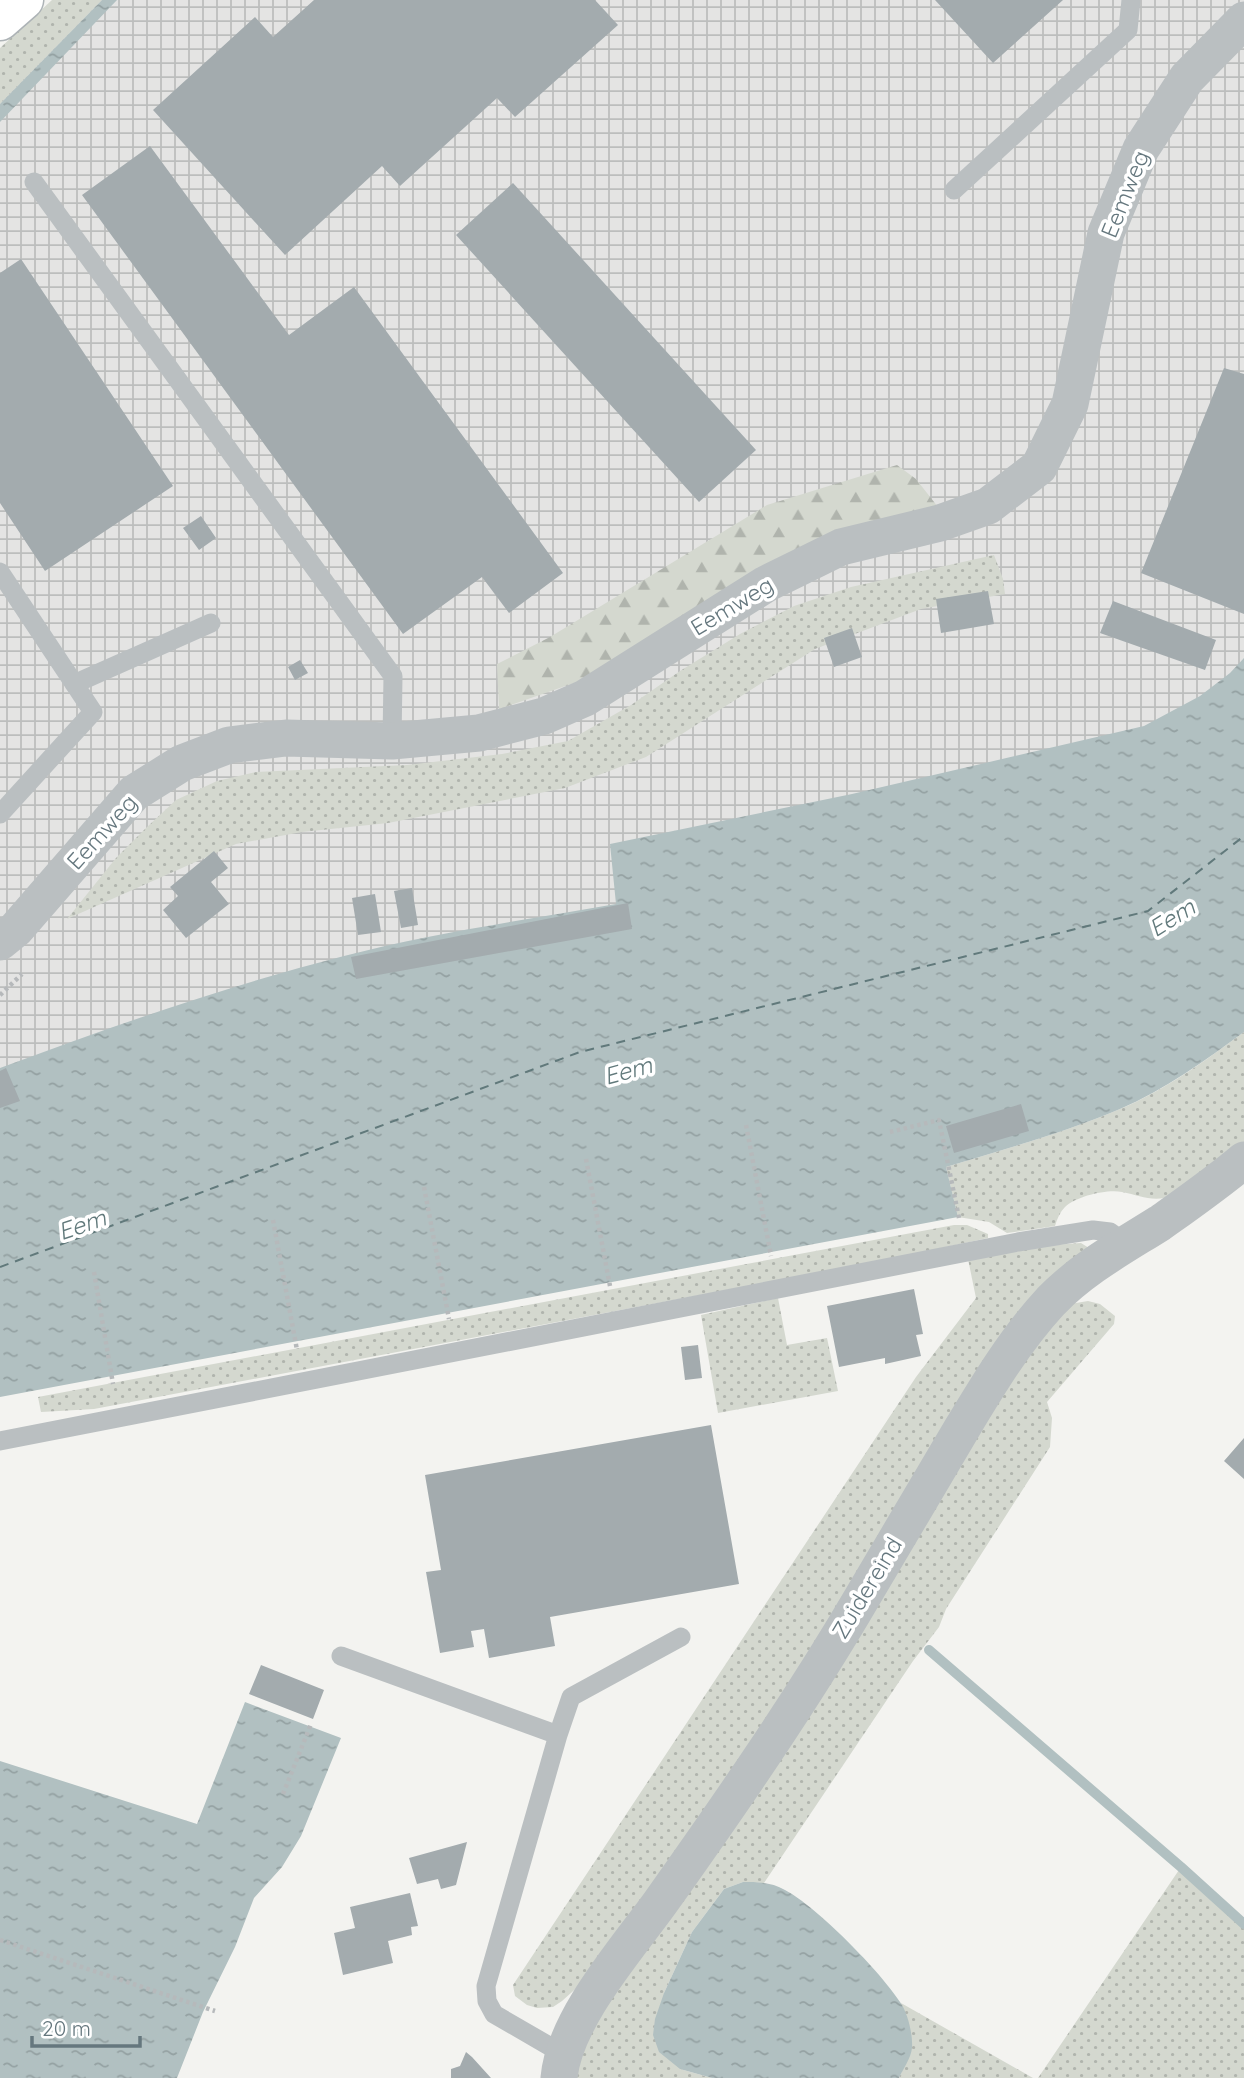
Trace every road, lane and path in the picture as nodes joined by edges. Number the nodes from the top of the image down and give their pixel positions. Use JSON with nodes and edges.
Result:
{"nodes":[{"id":1,"x":24,"y":0,"type":"edge"},
{"id":2,"x":1131,"y":0,"type":"edge"},
{"id":3,"x":1244,"y":20,"type":"edge"},
{"id":4,"x":0,"y":21,"type":"edge"},
{"id":5,"x":34,"y":182,"type":"dead end"},
{"id":6,"x":954,"y":190,"type":"dead end"},
{"id":7,"x":0,"y":572,"type":"edge"},
{"id":8,"x":211,"y":623,"type":"dead end"},
{"id":9,"x":74,"y":684,"type":"junction"},
{"id":10,"x":392,"y":740,"type":"junction"},
{"id":11,"x":0,"y":814,"type":"edge"},
{"id":12,"x":0,"y":942,"type":"edge"},
{"id":13,"x":746,"y":1125,"type":"dead end"},
{"id":14,"x":890,"y":1132,"type":"dead end"},
{"id":15,"x":586,"y":1159,"type":"dead end"},
{"id":16,"x":1244,"y":1160,"type":"edge"},
{"id":17,"x":424,"y":1188,"type":"dead end"},
{"id":18,"x":959,"y":1218,"type":"dead end"},
{"id":19,"x":273,"y":1220,"type":"dead end"},
{"id":20,"x":1125,"y":1243,"type":"junction"},
{"id":21,"x":771,"y":1256,"type":"dead end"},
{"id":22,"x":94,"y":1272,"type":"dead end"},
{"id":23,"x":610,"y":1286,"type":"dead end"},
{"id":24,"x":449,"y":1319,"type":"dead end"},
{"id":25,"x":298,"y":1350,"type":"dead end"},
{"id":26,"x":113,"y":1384,"type":"dead end"},
{"id":27,"x":0,"y":1441,"type":"edge"},
{"id":28,"x":681,"y":1637,"type":"dead end"},
{"id":29,"x":341,"y":1656,"type":"dead end"},
{"id":30,"x":312,"y":1724,"type":"dead end"},
{"id":31,"x":558,"y":1735,"type":"junction"},
{"id":32,"x":283,"y":1794,"type":"dead end"},
{"id":33,"x":0,"y":1940,"type":"edge"},
{"id":34,"x":215,"y":2011,"type":"dead end"},
{"id":35,"x":561,"y":2066,"type":"edge"}],
"edges":[{"from":1,"to":4,"type":"main road"},
{"from":2,"to":6,"type":"lane"},
{"from":3,"to":10,"type":"street","name":"Eemweg"},
{"from":5,"to":10,"type":"lane"},
{"from":7,"to":9,"type":"lane"},
{"from":8,"to":9,"type":"lane"},
{"from":9,"to":11,"type":"lane"},
{"from":10,"to":12,"type":"street","name":"Eemweg"},
{"from":13,"to":21,"type":"path"},
{"from":14,"to":18,"type":"path"},
{"from":15,"to":23,"type":"path"},
{"from":16,"to":20,"type":"street","name":"Zuidereind"},
{"from":17,"to":24,"type":"path"},
{"from":19,"to":25,"type":"path"},
{"from":20,"to":27,"type":"lane"},
{"from":20,"to":35,"type":"street","name":"Zuidereind"},
{"from":22,"to":26,"type":"path"},
{"from":28,"to":31,"type":"lane"},
{"from":29,"to":31,"type":"lane"},
{"from":30,"to":32,"type":"path"},
{"from":31,"to":35,"type":"lane"},
{"from":33,"to":34,"type":"path"}]}
